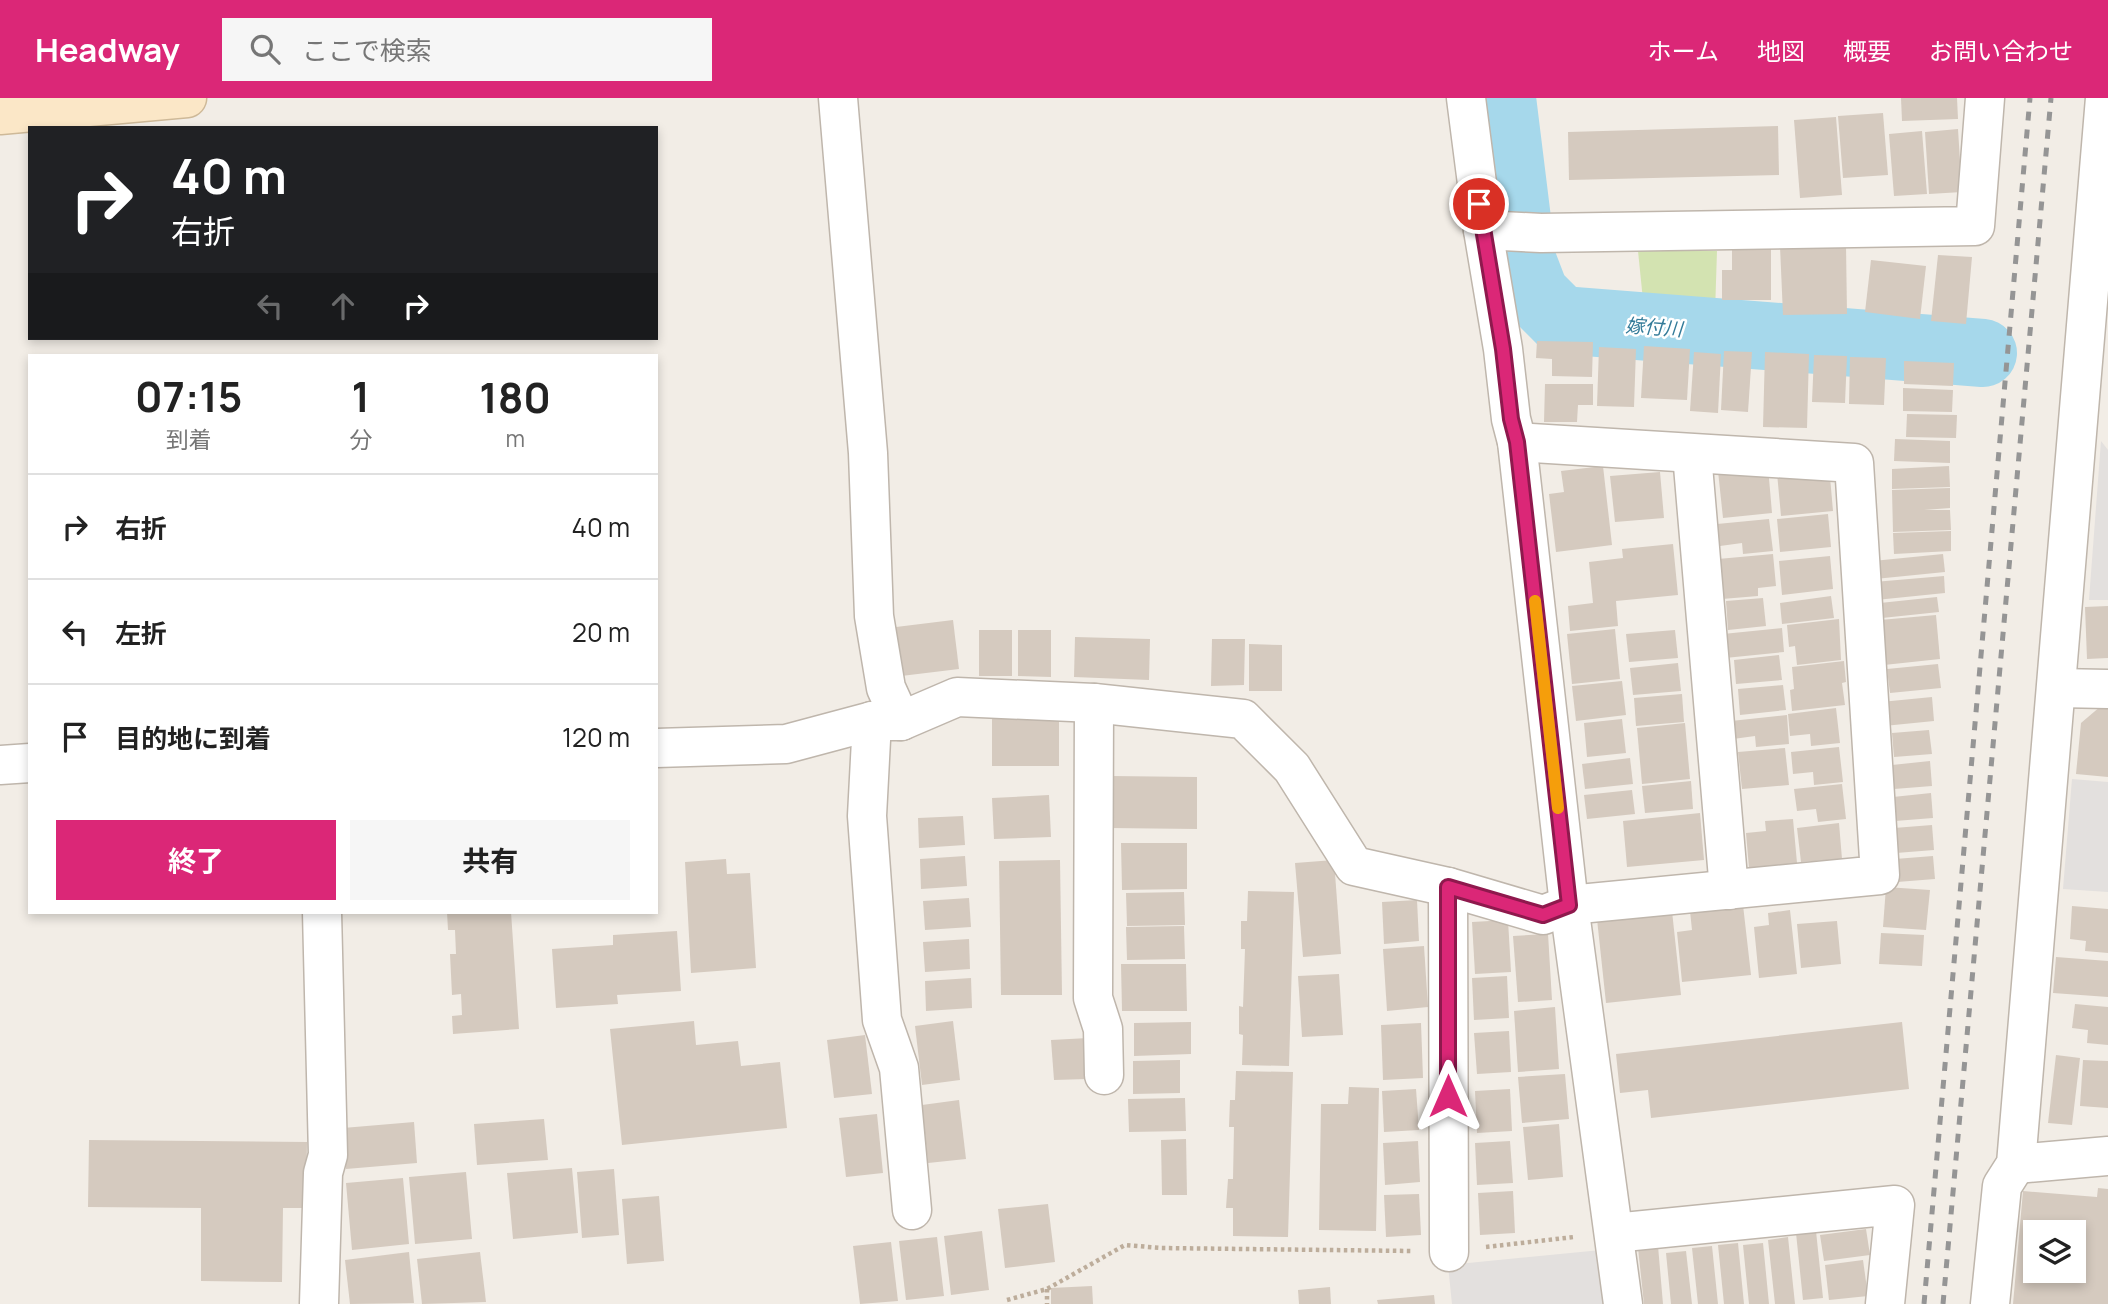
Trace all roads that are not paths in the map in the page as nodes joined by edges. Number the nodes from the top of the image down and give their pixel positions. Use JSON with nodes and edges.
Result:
{"nodes":[{"id":1,"x":187,"y":98,"type":"edge"},
{"id":2,"x":838,"y":98,"type":"edge"},
{"id":3,"x":1466,"y":98,"type":"edge"},
{"id":4,"x":1984,"y":98,"type":"edge"},
{"id":5,"x":0,"y":115,"type":"edge"},
{"id":6,"x":2105,"y":116,"type":"edge"},
{"id":7,"x":1483,"y":230,"type":"junction"},
{"id":8,"x":2096,"y":337,"type":"edge"},
{"id":9,"x":2081,"y":393,"type":"junction"},
{"id":10,"x":2108,"y":418,"type":"edge"},
{"id":11,"x":1517,"y":442,"type":"junction"},
{"id":12,"x":1692,"y":454,"type":"junction"},
{"id":13,"x":2057,"y":688,"type":"junction"},
{"id":14,"x":2108,"y":689,"type":"edge"},
{"id":15,"x":1094,"y":702,"type":"junction"},
{"id":16,"x":887,"y":721,"type":"junction"},
{"id":17,"x":658,"y":748,"type":"edge"},
{"id":18,"x":28,"y":763,"type":"edge"},
{"id":19,"x":0,"y":765,"type":"edge"},
{"id":20,"x":1448,"y":887,"type":"junction"},
{"id":21,"x":1729,"y":890,"type":"junction"},
{"id":22,"x":1569,"y":905,"type":"junction"},
{"id":23,"x":322,"y":914,"type":"edge"},
{"id":24,"x":1104,"y":1075,"type":"dead end"},
{"id":25,"x":2108,"y":1156,"type":"edge"},
{"id":26,"x":2016,"y":1164,"type":"junction"},
{"id":27,"x":912,"y":1210,"type":"dead end"},
{"id":28,"x":1614,"y":1233,"type":"junction"},
{"id":29,"x":1449,"y":1252,"type":"road end"},
{"id":30,"x":319,"y":1304,"type":"edge"},
{"id":31,"x":1623,"y":1304,"type":"edge"},
{"id":32,"x":1885,"y":1304,"type":"edge"},
{"id":33,"x":1990,"y":1304,"type":"edge"}],
"edges":[{"from":1,"to":5,"type":"street"},
{"from":2,"to":16,"type":"street"},
{"from":3,"to":7,"type":"street"},
{"from":4,"to":7,"type":"street"},
{"from":6,"to":8,"type":"street"},
{"from":7,"to":11,"type":"street"},
{"from":8,"to":9,"type":"street"},
{"from":9,"to":10,"type":"street"},
{"from":9,"to":13,"type":"street"},
{"from":11,"to":12,"type":"street"},
{"from":11,"to":22,"type":"street"},
{"from":12,"to":21,"type":"street"},
{"from":12,"to":21,"type":"street"},
{"from":13,"to":14,"type":"street"},
{"from":13,"to":26,"type":"street"},
{"from":15,"to":16,"type":"street"},
{"from":15,"to":20,"type":"street"},
{"from":15,"to":24,"type":"street"},
{"from":16,"to":17,"type":"street"},
{"from":16,"to":27,"type":"street"},
{"from":18,"to":19,"type":"street"},
{"from":20,"to":22,"type":"street"},
{"from":20,"to":29,"type":"street"},
{"from":21,"to":22,"type":"street"},
{"from":22,"to":28,"type":"street"},
{"from":23,"to":30,"type":"street"},
{"from":25,"to":26,"type":"street"},
{"from":26,"to":33,"type":"street"},
{"from":28,"to":31,"type":"street"},
{"from":28,"to":32,"type":"street"}]}
